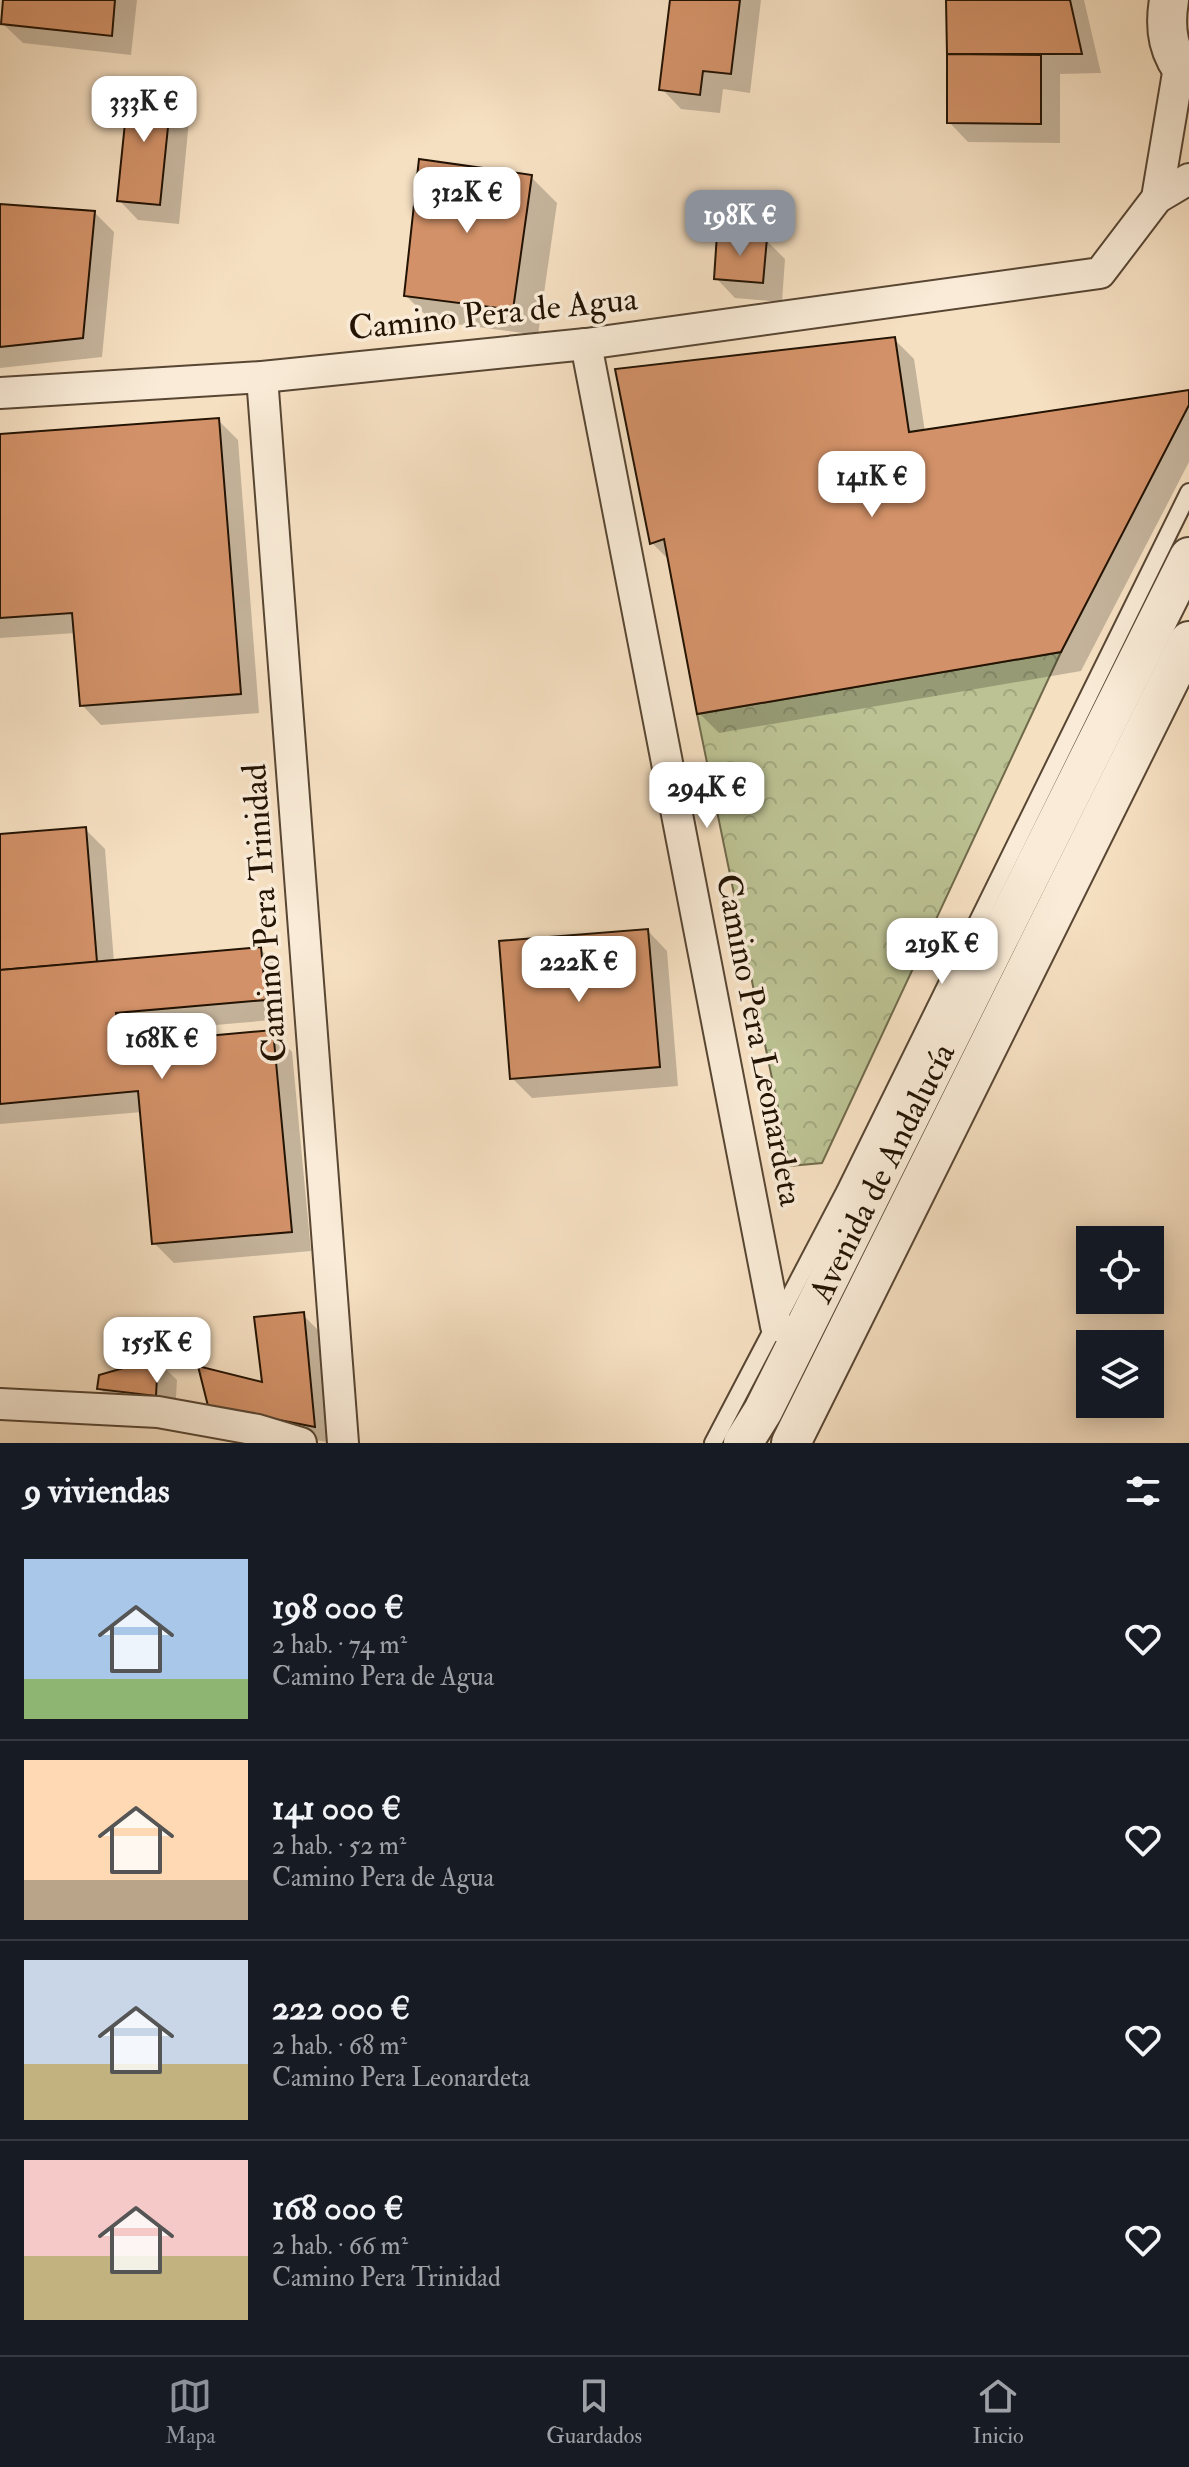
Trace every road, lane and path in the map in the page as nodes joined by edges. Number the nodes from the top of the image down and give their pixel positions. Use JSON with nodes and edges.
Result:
{"nodes":[{"id":1,"x":1169,"y":0,"type":"edge"},
{"id":2,"x":1184,"y":72,"type":"edge"},
{"id":3,"x":1189,"y":179,"type":"edge"},
{"id":4,"x":1157,"y":198,"type":"junction"},
{"id":5,"x":586,"y":344,"type":"junction"},
{"id":6,"x":262,"y":377,"type":"junction"},
{"id":7,"x":0,"y":393,"type":"edge"},
{"id":8,"x":1189,"y":492,"type":"edge"},
{"id":9,"x":1189,"y":557,"type":"edge"},
{"id":10,"x":1189,"y":641,"type":"edge"},
{"id":11,"x":776,"y":1326,"type":"junction"},
{"id":12,"x":0,"y":1404,"type":"edge"},
{"id":13,"x":301,"y":1443,"type":"edge"},
{"id":14,"x":343,"y":1443,"type":"edge"},
{"id":15,"x":713,"y":1443,"type":"edge"},
{"id":16,"x":743,"y":1443,"type":"edge"},
{"id":17,"x":791,"y":1443,"type":"edge"}],
"edges":[{"from":1,"to":2,"type":"street"},
{"from":2,"to":4,"type":"street","name":"Camino Pera de Agua"},
{"from":3,"to":4,"type":"street"},
{"from":4,"to":5,"type":"street","name":"Camino Pera de Agua"},
{"from":5,"to":6,"type":"street","name":"Camino Pera de Agua"},
{"from":5,"to":11,"type":"street","name":"Camino Pera Leonardeta"},
{"from":6,"to":7,"type":"street","name":"Camino Pera de Agua"},
{"from":6,"to":14,"type":"street","name":"Camino Pera Trinidad"},
{"from":8,"to":11,"type":"lane"},
{"from":9,"to":16,"type":"street","name":"Avenida de Andalucía"},
{"from":10,"to":17,"type":"street","name":"Avenida de Andalucía"},
{"from":11,"to":15,"type":"lane"},
{"from":12,"to":13,"type":"street"}]}
